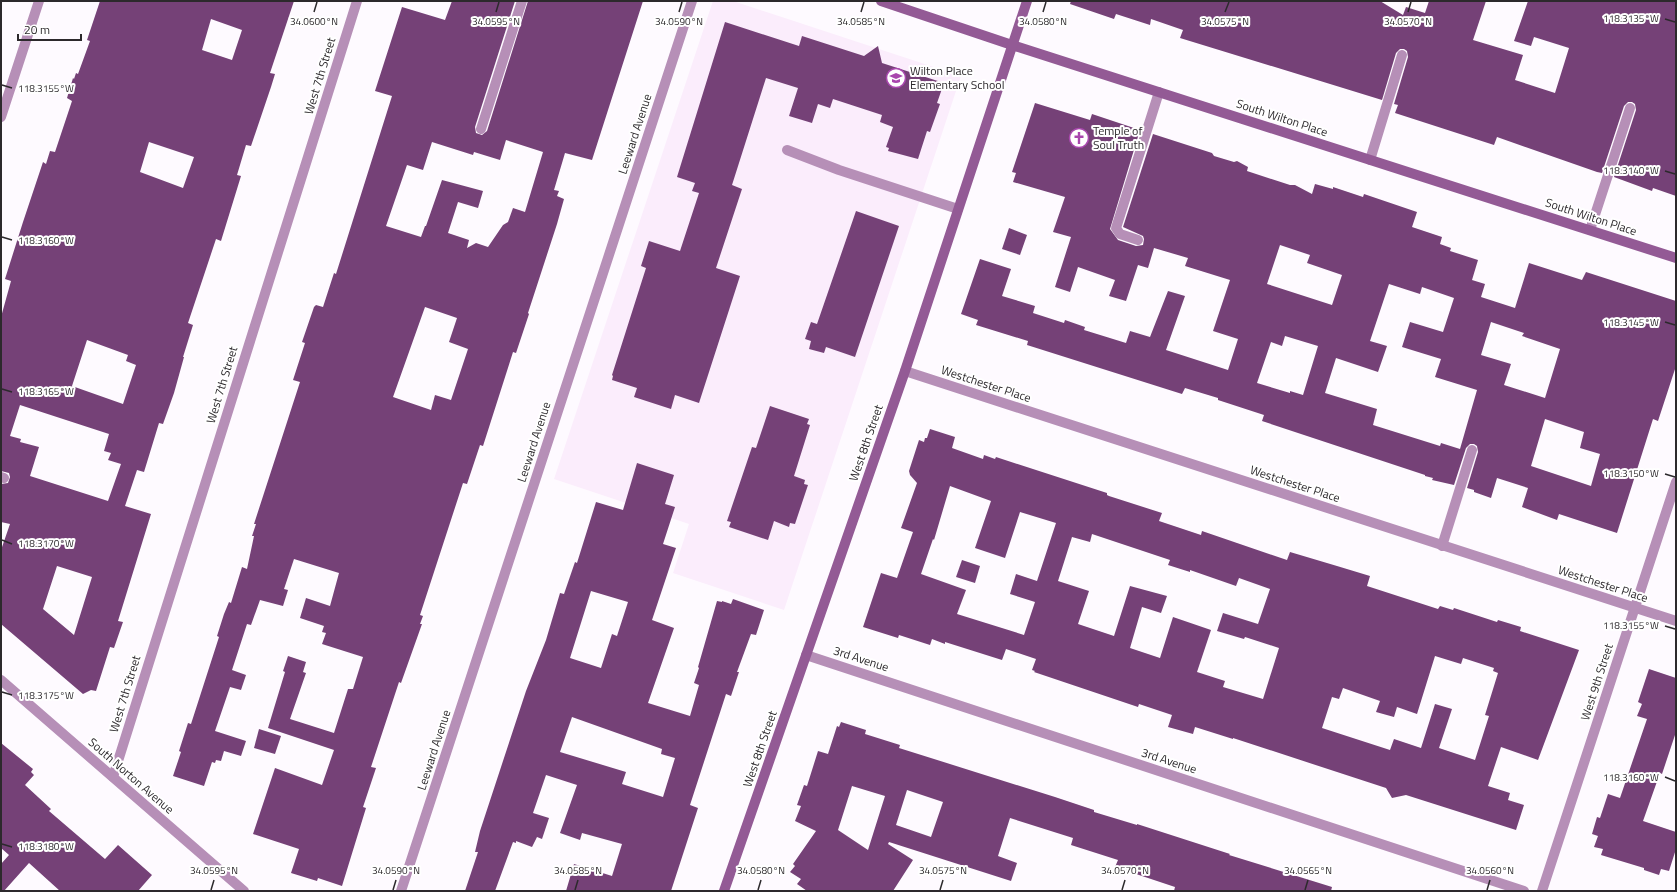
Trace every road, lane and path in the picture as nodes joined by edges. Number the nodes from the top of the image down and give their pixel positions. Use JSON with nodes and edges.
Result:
{"nodes":[{"id":1,"x":39,"y":1,"type":"edge"},
{"id":2,"x":357,"y":1,"type":"edge"},
{"id":3,"x":522,"y":1,"type":"edge"},
{"id":4,"x":692,"y":1,"type":"edge"},
{"id":5,"x":881,"y":1,"type":"edge"},
{"id":6,"x":1027,"y":1,"type":"edge"},
{"id":7,"x":1012,"y":45,"type":"junction"},
{"id":8,"x":1402,"y":55,"type":"dead end"},
{"id":9,"x":1159,"y":92,"type":"junction"},
{"id":10,"x":1630,"y":108,"type":"dead end"},
{"id":11,"x":1,"y":117,"type":"edge"},
{"id":12,"x":481,"y":129,"type":"dead end"},
{"id":13,"x":787,"y":150,"type":"dead end"},
{"id":14,"x":1370,"y":160,"type":"junction"},
{"id":15,"x":958,"y":209,"type":"junction"},
{"id":16,"x":1590,"y":230,"type":"junction"},
{"id":17,"x":1138,"y":240,"type":"dead end"},
{"id":18,"x":1676,"y":258,"type":"edge"},
{"id":19,"x":905,"y":371,"type":"junction"},
{"id":20,"x":1472,"y":450,"type":"dead end"},
{"id":21,"x":1676,"y":482,"type":"edge"},
{"id":22,"x":1442,"y":546,"type":"junction"},
{"id":23,"x":1635,"y":608,"type":"junction"},
{"id":24,"x":1676,"y":621,"type":"edge"},
{"id":25,"x":806,"y":655,"type":"junction"},
{"id":26,"x":1,"y":680,"type":"edge"},
{"id":27,"x":113,"y":777,"type":"junction"},
{"id":28,"x":244,"y":891,"type":"edge"},
{"id":29,"x":401,"y":891,"type":"edge"},
{"id":30,"x":724,"y":891,"type":"edge"},
{"id":31,"x":1524,"y":891,"type":"edge"},
{"id":32,"x":1542,"y":891,"type":"edge"}],
"edges":[{"from":1,"to":11,"type":"street"},
{"from":2,"to":27,"type":"street","name":"West 7th Street"},
{"from":3,"to":12,"type":"street"},
{"from":4,"to":29,"type":"street","name":"Leeward Avenue"},
{"from":5,"to":7,"type":"main road","name":"South Wilton Place"},
{"from":6,"to":7,"type":"main road","name":"West 8th Street"},
{"from":7,"to":9,"type":"main road","name":"South Wilton Place"},
{"from":7,"to":15,"type":"main road","name":"West 8th Street"},
{"from":8,"to":14,"type":"street"},
{"from":9,"to":14,"type":"main road","name":"South Wilton Place"},
{"from":9,"to":17,"type":"street"},
{"from":10,"to":16,"type":"street"},
{"from":13,"to":15,"type":"street"},
{"from":14,"to":16,"type":"main road","name":"South Wilton Place"},
{"from":15,"to":19,"type":"main road","name":"West 8th Street"},
{"from":16,"to":18,"type":"main road","name":"South Wilton Place"},
{"from":19,"to":22,"type":"street","name":"Westchester Place"},
{"from":19,"to":25,"type":"main road","name":"West 8th Street"},
{"from":20,"to":22,"type":"street"},
{"from":21,"to":23,"type":"street","name":"West 9th Street"},
{"from":22,"to":23,"type":"street","name":"Westchester Place"},
{"from":23,"to":24,"type":"street","name":"Westchester Place"},
{"from":23,"to":32,"type":"street","name":"West 9th Street"},
{"from":25,"to":30,"type":"main road","name":"West 8th Street"},
{"from":25,"to":31,"type":"street","name":"3rd Avenue"},
{"from":26,"to":27,"type":"street","name":"South Norton Avenue"},
{"from":27,"to":28,"type":"street","name":"South Norton Avenue"}]}
